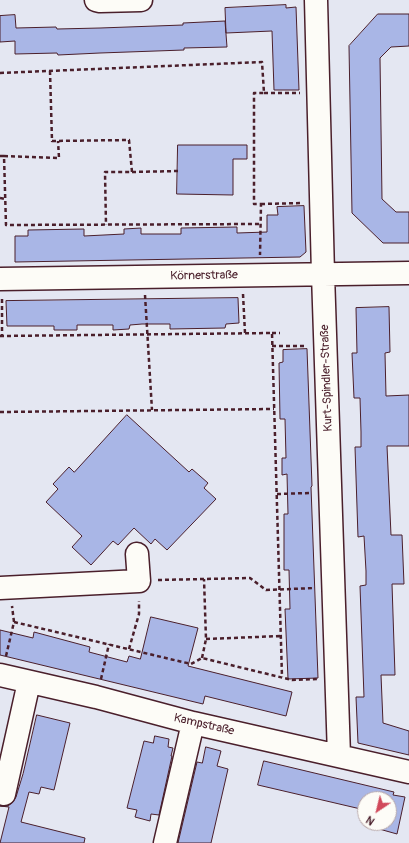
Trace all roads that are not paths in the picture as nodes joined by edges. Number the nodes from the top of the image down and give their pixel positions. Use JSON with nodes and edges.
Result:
{"nodes":[{"id":1,"x":96,"y":0,"type":"edge"},
{"id":2,"x":141,"y":0,"type":"edge"},
{"id":3,"x":316,"y":0,"type":"edge"},
{"id":4,"x":409,"y":273,"type":"edge"},
{"id":5,"x":323,"y":274,"type":"junction"},
{"id":6,"x":1,"y":279,"type":"edge"},
{"id":7,"x":137,"y":554,"type":"dead end"},
{"id":8,"x":5,"y":588,"type":"edge"},
{"id":9,"x":0,"y":676,"type":"edge"},
{"id":10,"x":29,"y":682,"type":"junction"},
{"id":11,"x":193,"y":722,"type":"junction"},
{"id":12,"x":339,"y":756,"type":"junction"},
{"id":13,"x":409,"y":772,"type":"edge"},
{"id":14,"x":4,"y":794,"type":"dead end"},
{"id":15,"x":165,"y":843,"type":"edge"}],
"edges":[{"from":1,"to":2,"type":"street"},
{"from":3,"to":5,"type":"street","name":"Kurt-Spindler-Straße"},
{"from":4,"to":5,"type":"street","name":"Körnerstraße"},
{"from":5,"to":6,"type":"street","name":"Körnerstraße"},
{"from":5,"to":12,"type":"street","name":"Kurt-Spindler-Straße"},
{"from":7,"to":8,"type":"street"},
{"from":9,"to":10,"type":"street","name":"Kampstraße"},
{"from":10,"to":11,"type":"street","name":"Kampstraße"},
{"from":10,"to":14,"type":"street"},
{"from":11,"to":12,"type":"street","name":"Kampstraße"},
{"from":11,"to":15,"type":"street"},
{"from":12,"to":13,"type":"street","name":"Kampstraße"}]}
